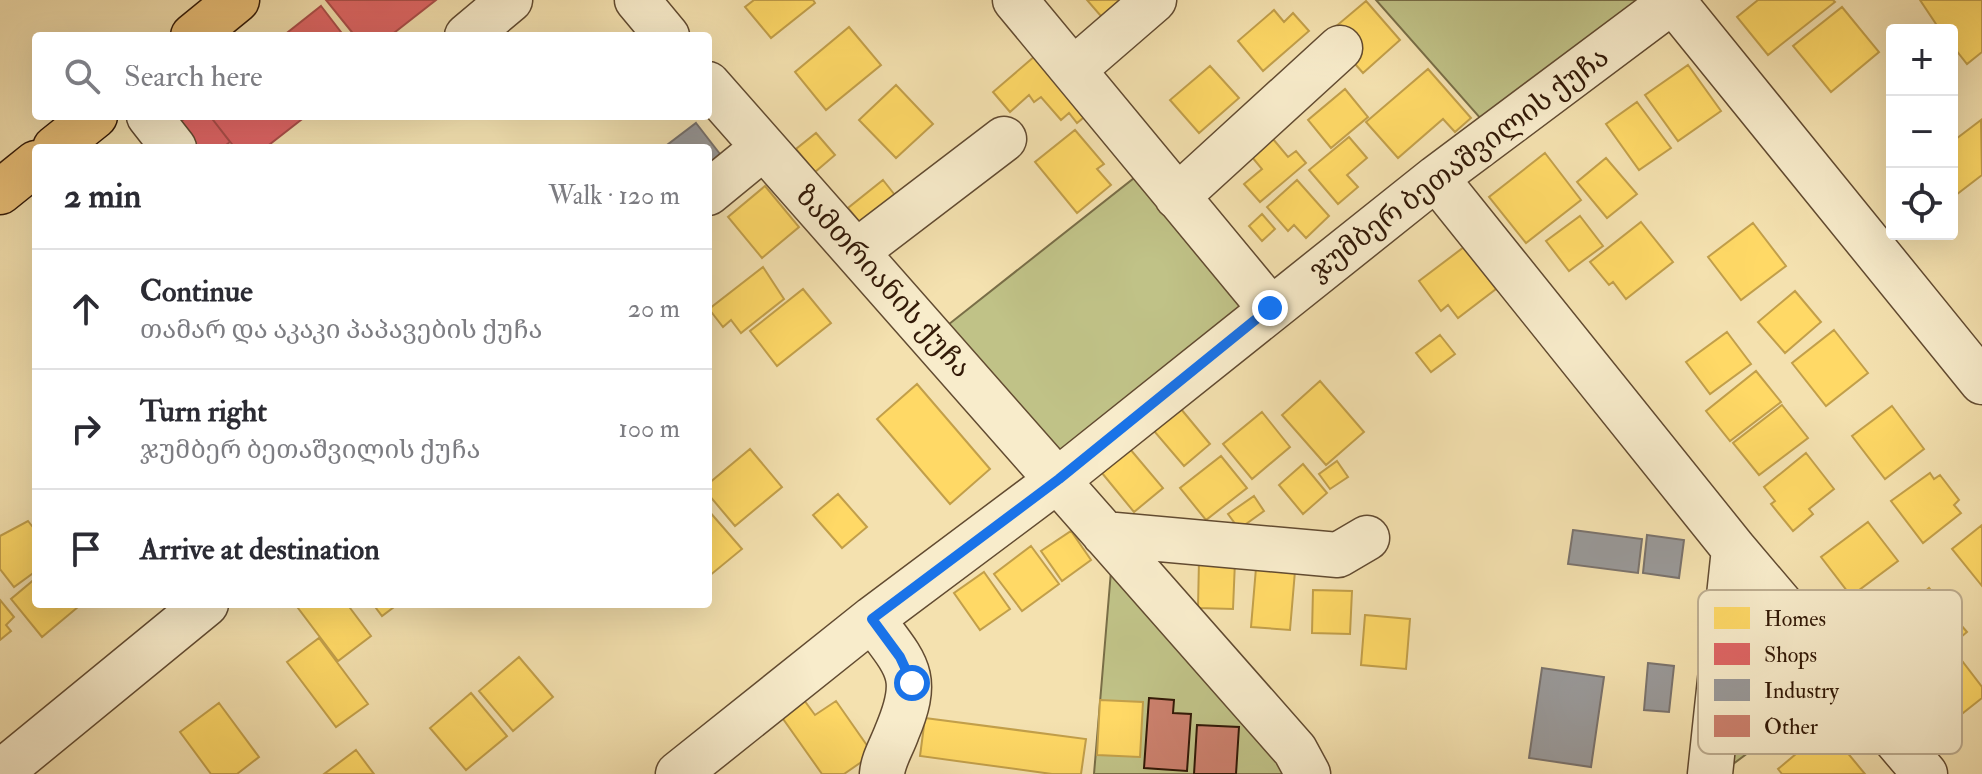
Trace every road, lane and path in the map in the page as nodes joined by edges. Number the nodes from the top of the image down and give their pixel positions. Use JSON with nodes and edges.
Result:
{"nodes":[{"id":1,"x":237,"y":0,"type":"edge"},
{"id":2,"x":510,"y":0,"type":"edge"},
{"id":3,"x":637,"y":0,"type":"edge"},
{"id":4,"x":1015,"y":0,"type":"edge"},
{"id":5,"x":1154,"y":0,"type":"edge"},
{"id":6,"x":1673,"y":0,"type":"edge"},
{"id":7,"x":198,"y":32,"type":"edge"},
{"id":8,"x":472,"y":32,"type":"edge"},
{"id":9,"x":664,"y":32,"type":"edge"},
{"id":10,"x":1340,"y":48,"type":"dead end"},
{"id":11,"x":1073,"y":70,"type":"junction"},
{"id":12,"x":712,"y":89,"type":"edge"},
{"id":13,"x":90,"y":120,"type":"edge"},
{"id":14,"x":152,"y":120,"type":"edge"},
{"id":15,"x":1004,"y":139,"type":"dead end"},
{"id":16,"x":60,"y":144,"type":"edge"},
{"id":17,"x":171,"y":144,"type":"edge"},
{"id":18,"x":763,"y":148,"type":"junction"},
{"id":19,"x":32,"y":166,"type":"edge"},
{"id":20,"x":1436,"y":178,"type":"junction"},
{"id":21,"x":712,"y":190,"type":"edge"},
{"id":22,"x":0,"y":192,"type":"edge"},
{"id":23,"x":1177,"y":197,"type":"junction"},
{"id":24,"x":856,"y":252,"type":"junction"},
{"id":25,"x":1270,"y":308,"type":"junction"},
{"id":26,"x":1982,"y":382,"type":"edge"},
{"id":27,"x":1059,"y":479,"type":"junction"},
{"id":28,"x":1104,"y":534,"type":"junction"},
{"id":29,"x":1367,"y":538,"type":"dead end"},
{"id":30,"x":1734,"y":549,"type":"junction"},
{"id":31,"x":1730,"y":590,"type":"edge"},
{"id":32,"x":1769,"y":590,"type":"edge"},
{"id":33,"x":201,"y":608,"type":"edge"},
{"id":34,"x":872,"y":619,"type":"junction"},
{"id":35,"x":1712,"y":754,"type":"edge"},
{"id":36,"x":1908,"y":754,"type":"edge"},
{"id":37,"x":0,"y":773,"type":"edge"},
{"id":38,"x":678,"y":774,"type":"edge"},
{"id":39,"x":882,"y":774,"type":"edge"},
{"id":40,"x":1308,"y":774,"type":"edge"},
{"id":41,"x":1710,"y":774,"type":"edge"},
{"id":42,"x":1925,"y":774,"type":"edge"}],
"edges":[{"from":1,"to":7,"type":"main road"},
{"from":2,"to":8,"type":"street"},
{"from":3,"to":9,"type":"street"},
{"from":4,"to":11,"type":"street"},
{"from":5,"to":11,"type":"street"},
{"from":6,"to":20,"type":"street","name":"ჯუმბერ ბეთაშვილის ქუჩა"},
{"from":6,"to":26,"type":"street"},
{"from":10,"to":23,"type":"street"},
{"from":11,"to":23,"type":"street"},
{"from":12,"to":18,"type":"street","name":"ზამთრიანის ქუჩა"},
{"from":13,"to":16,"type":"main road"},
{"from":14,"to":17,"type":"street"},
{"from":15,"to":24,"type":"street"},
{"from":18,"to":21,"type":"street"},
{"from":18,"to":24,"type":"street","name":"ზამთრიანის ქუჩა"},
{"from":19,"to":22,"type":"main road"},
{"from":20,"to":25,"type":"street","name":"ჯუმბერ ბეთაშვილის ქუჩა"},
{"from":20,"to":30,"type":"street"},
{"from":23,"to":25,"type":"street"},
{"from":24,"to":27,"type":"street","name":"ზამთრიანის ქუჩა"},
{"from":25,"to":27,"type":"street","name":"ჯუმბერ ბეთაშვილის ქუჩა"},
{"from":27,"to":28,"type":"street","name":"ზამთრიანის ქუჩა"},
{"from":27,"to":34,"type":"street","name":"ჯუმბერ ბეთაშვილის ქუჩა"},
{"from":28,"to":29,"type":"street"},
{"from":28,"to":40,"type":"street","name":"ზამთრიანის ქუჩა"},
{"from":30,"to":31,"type":"street"},
{"from":30,"to":32,"type":"street"},
{"from":33,"to":37,"type":"street"},
{"from":34,"to":38,"type":"street","name":"ჯუმბერ ბეთაშვილის ქუჩა"},
{"from":34,"to":39,"type":"street"},
{"from":35,"to":41,"type":"street"},
{"from":36,"to":42,"type":"street"}]}
